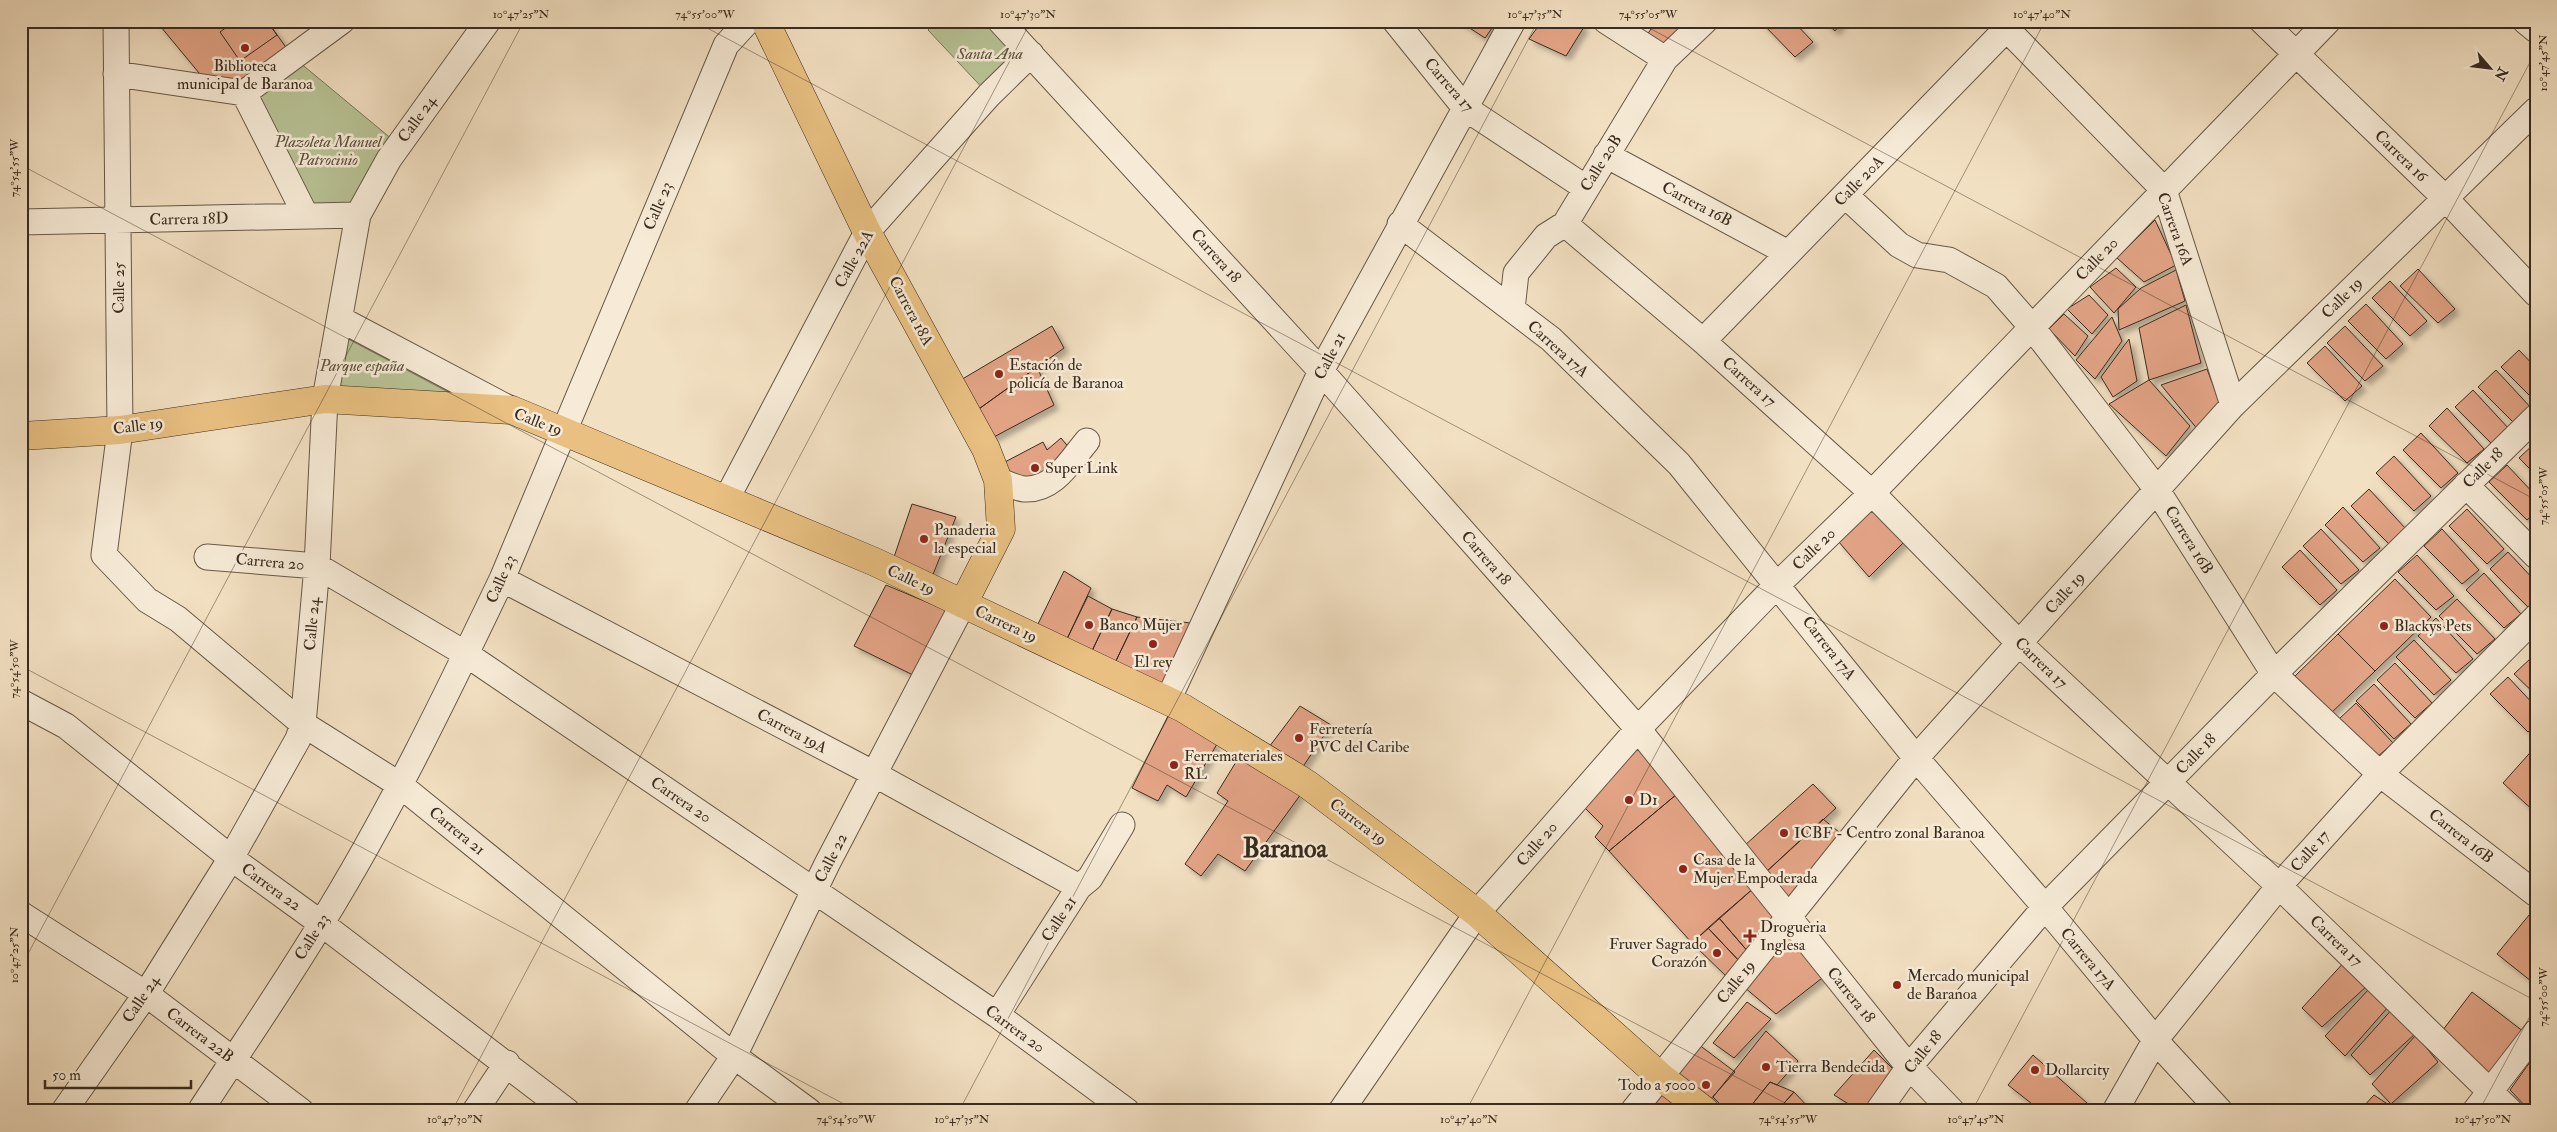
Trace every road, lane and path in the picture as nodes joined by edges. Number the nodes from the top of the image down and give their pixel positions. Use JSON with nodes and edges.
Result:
{"nodes":[{"id":1,"x":116,"y":21,"type":"edge"},
{"id":2,"x":342,"y":21,"type":"edge"},
{"id":3,"x":488,"y":21,"type":"edge"},
{"id":4,"x":748,"y":21,"type":"edge"},
{"id":5,"x":765,"y":21,"type":"edge"},
{"id":6,"x":1000,"y":21,"type":"edge"},
{"id":7,"x":1395,"y":21,"type":"edge"},
{"id":8,"x":1513,"y":21,"type":"edge"},
{"id":9,"x":1606,"y":21,"type":"edge"},
{"id":10,"x":1704,"y":21,"type":"edge"},
{"id":11,"x":2262,"y":21,"type":"edge"},
{"id":12,"x":2328,"y":21,"type":"edge"},
{"id":13,"x":2525,"y":21,"type":"edge"},
{"id":14,"x":2007,"y":24,"type":"edge"},
{"id":15,"x":2536,"y":30,"type":"edge"},
{"id":16,"x":1032,"y":54,"type":"junction"},
{"id":17,"x":2295,"y":55,"type":"junction"},
{"id":18,"x":1666,"y":59,"type":"junction"},
{"id":19,"x":116,"y":74,"type":"junction"},
{"id":20,"x":244,"y":93,"type":"junction"},
{"id":21,"x":1465,"y":108,"type":"junction"},
{"id":22,"x":2536,"y":110,"type":"edge"},
{"id":23,"x":1606,"y":155,"type":"junction"},
{"id":24,"x":1586,"y":188,"type":"junction"},
{"id":25,"x":2164,"y":190,"type":"junction"},
{"id":26,"x":1845,"y":195,"type":"junction"},
{"id":27,"x":2444,"y":197,"type":"junction"},
{"id":28,"x":358,"y":215,"type":"junction"},
{"id":29,"x":306,"y":216,"type":"junction"},
{"id":30,"x":119,"y":220,"type":"junction"},
{"id":31,"x":21,"y":222,"type":"edge"},
{"id":32,"x":1400,"y":224,"type":"junction"},
{"id":33,"x":1565,"y":224,"type":"junction"},
{"id":34,"x":867,"y":232,"type":"junction"},
{"id":35,"x":1788,"y":253,"type":"junction"},
{"id":36,"x":2536,"y":294,"type":"edge"},
{"id":37,"x":1512,"y":309,"type":"junction"},
{"id":38,"x":340,"y":319,"type":"junction"},
{"id":39,"x":2031,"y":326,"type":"junction"},
{"id":40,"x":1703,"y":341,"type":"junction"},
{"id":41,"x":1321,"y":371,"type":"junction"},
{"id":42,"x":325,"y":399,"type":"junction"},
{"id":43,"x":2233,"y":405,"type":"junction"},
{"id":44,"x":512,"y":410,"type":"junction"},
{"id":45,"x":2536,"y":417,"type":"edge"},
{"id":46,"x":120,"y":430,"type":"junction"},
{"id":47,"x":563,"y":431,"type":"junction"},
{"id":48,"x":21,"y":436,"type":"edge"},
{"id":49,"x":1087,"y":441,"type":"dead end"},
{"id":50,"x":998,"y":480,"type":"junction"},
{"id":51,"x":2466,"y":485,"type":"junction"},
{"id":52,"x":2158,"y":491,"type":"junction"},
{"id":53,"x":1872,"y":493,"type":"junction"},
{"id":54,"x":726,"y":500,"type":"junction"},
{"id":55,"x":104,"y":555,"type":"joint"},
{"id":56,"x":2536,"y":556,"type":"edge"},
{"id":57,"x":207,"y":557,"type":"dead end"},
{"id":58,"x":317,"y":566,"type":"junction"},
{"id":59,"x":502,"y":579,"type":"junction"},
{"id":60,"x":1778,"y":584,"type":"junction"},
{"id":61,"x":963,"y":604,"type":"junction"},
{"id":62,"x":2536,"y":617,"type":"edge"},
{"id":63,"x":2019,"y":643,"type":"junction"},
{"id":64,"x":466,"y":654,"type":"junction"},
{"id":65,"x":2274,"y":674,"type":"junction"},
{"id":66,"x":1168,"y":700,"type":"junction"},
{"id":67,"x":21,"y":702,"type":"edge"},
{"id":68,"x":303,"y":724,"type":"junction"},
{"id":69,"x":1638,"y":729,"type":"junction"},
{"id":70,"x":1916,"y":758,"type":"junction"},
{"id":71,"x":2380,"y":774,"type":"junction"},
{"id":72,"x":875,"y":775,"type":"junction"},
{"id":73,"x":2168,"y":782,"type":"junction"},
{"id":74,"x":400,"y":785,"type":"junction"},
{"id":75,"x":1122,"y":825,"type":"dead end"},
{"id":76,"x":231,"y":858,"type":"junction"},
{"id":77,"x":2279,"y":886,"type":"junction"},
{"id":78,"x":1079,"y":887,"type":"junction"},
{"id":79,"x":815,"y":891,"type":"junction"},
{"id":80,"x":2536,"y":894,"type":"edge"},
{"id":81,"x":2045,"y":907,"type":"junction"},
{"id":82,"x":1477,"y":912,"type":"junction"},
{"id":83,"x":21,"y":914,"type":"edge"},
{"id":84,"x":1788,"y":916,"type":"junction"},
{"id":85,"x":322,"y":924,"type":"junction"},
{"id":86,"x":146,"y":994,"type":"junction"},
{"id":87,"x":997,"y":1016,"type":"junction"},
{"id":88,"x":2536,"y":1032,"type":"edge"},
{"id":89,"x":2156,"y":1040,"type":"junction"},
{"id":90,"x":734,"y":1056,"type":"junction"},
{"id":91,"x":233,"y":1060,"type":"junction"},
{"id":92,"x":506,"y":1063,"type":"junction"},
{"id":93,"x":1909,"y":1067,"type":"junction"},
{"id":94,"x":1661,"y":1076,"type":"junction"},
{"id":95,"x":2482,"y":1101,"type":"edge"},
{"id":96,"x":64,"y":1111,"type":"edge"},
{"id":97,"x":200,"y":1111,"type":"edge"},
{"id":98,"x":300,"y":1111,"type":"edge"},
{"id":99,"x":475,"y":1111,"type":"edge"},
{"id":100,"x":567,"y":1111,"type":"edge"},
{"id":101,"x":697,"y":1111,"type":"edge"},
{"id":102,"x":809,"y":1111,"type":"edge"},
{"id":103,"x":1127,"y":1111,"type":"edge"},
{"id":104,"x":1342,"y":1111,"type":"edge"},
{"id":105,"x":1633,"y":1111,"type":"edge"},
{"id":106,"x":1706,"y":1111,"type":"edge"},
{"id":107,"x":1878,"y":1111,"type":"edge"},
{"id":108,"x":1952,"y":1111,"type":"edge"},
{"id":109,"x":2115,"y":1111,"type":"edge"},
{"id":110,"x":2220,"y":1111,"type":"edge"},
{"id":111,"x":2510,"y":1111,"type":"edge"}],
"edges":[{"from":1,"to":19,"type":"street","name":"Calle 25"},
{"from":2,"to":20,"type":"street"},
{"from":3,"to":28,"type":"street","name":"Calle 24"},
{"from":4,"to":47,"type":"street","name":"Calle 23"},
{"from":5,"to":34,"type":"main road","name":"Carrera 18A"},
{"from":6,"to":16,"type":"street","name":"Carrera 18"},
{"from":7,"to":21,"type":"street","name":"Carrera 17"},
{"from":8,"to":21,"type":"street","name":"Calle 21"},
{"from":9,"to":18,"type":"street"},
{"from":10,"to":18,"type":"street","name":"Calle 20B"},
{"from":11,"to":17,"type":"street","name":"Carrera 16"},
{"from":12,"to":17,"type":"street","name":"Calle 20"},
{"from":13,"to":15,"type":"street"},
{"from":14,"to":25,"type":"street","name":"Carrera 16A"},
{"from":14,"to":26,"type":"street","name":"Calle 20A"},
{"from":16,"to":34,"type":"street","name":"Calle 22A"},
{"from":16,"to":41,"type":"street","name":"Carrera 18"},
{"from":17,"to":25,"type":"street","name":"Calle 20"},
{"from":17,"to":27,"type":"street","name":"Carrera 16"},
{"from":18,"to":23,"type":"street","name":"Calle 20B"},
{"from":19,"to":20,"type":"street"},
{"from":19,"to":30,"type":"street","name":"Calle 25"},
{"from":20,"to":29,"type":"street"},
{"from":21,"to":24,"type":"street","name":"Carrera 17"},
{"from":21,"to":32,"type":"street","name":"Calle 21"},
{"from":22,"to":27,"type":"street","name":"Calle 19"},
{"from":23,"to":24,"type":"street","name":"Calle 20B"},
{"from":23,"to":35,"type":"street","name":"Carrera 16B"},
{"from":24,"to":33,"type":"street","name":"Calle 20B"},
{"from":25,"to":39,"type":"street","name":"Calle 20"},
{"from":25,"to":43,"type":"street","name":"Carrera 16A"},
{"from":26,"to":35,"type":"street","name":"Calle 20A"},
{"from":26,"to":39,"type":"street","name":"Carrera 16B"},
{"from":27,"to":36,"type":"street","name":"Carrera 16"},
{"from":27,"to":43,"type":"street","name":"Calle 19"},
{"from":28,"to":29,"type":"street","name":"Carrera 18D"},
{"from":28,"to":38,"type":"street","name":"Calle 24"},
{"from":29,"to":30,"type":"street","name":"Carrera 18D"},
{"from":30,"to":31,"type":"street","name":"Carrera 18D"},
{"from":30,"to":46,"type":"street","name":"Calle 25"},
{"from":32,"to":37,"type":"street","name":"Carrera 17A"},
{"from":32,"to":41,"type":"street","name":"Calle 21"},
{"from":33,"to":37,"type":"street","name":"Calle 20B"},
{"from":33,"to":40,"type":"street","name":"Carrera 17"},
{"from":34,"to":50,"type":"main road","name":"Carrera 18A"},
{"from":34,"to":54,"type":"street","name":"Calle 22A"},
{"from":35,"to":40,"type":"street","name":"Calle 20A"},
{"from":37,"to":60,"type":"street","name":"Carrera 17A"},
{"from":38,"to":42,"type":"street","name":"Calle 24"},
{"from":38,"to":44,"type":"street"},
{"from":39,"to":52,"type":"street","name":"Carrera 16B"},
{"from":39,"to":53,"type":"street","name":"Calle 20"},
{"from":40,"to":53,"type":"street","name":"Carrera 17"},
{"from":41,"to":66,"type":"street","name":"Calle 21"},
{"from":41,"to":69,"type":"street","name":"Carrera 18"},
{"from":42,"to":44,"type":"main road","name":"Calle 19"},
{"from":42,"to":46,"type":"main road","name":"Calle 19"},
{"from":42,"to":58,"type":"street","name":"Calle 24"},
{"from":43,"to":52,"type":"street","name":"Calle 19"},
{"from":44,"to":47,"type":"main road","name":"Calle 19"},
{"from":45,"to":51,"type":"street","name":"Calle 18"},
{"from":46,"to":48,"type":"main road","name":"Calle 19"},
{"from":46,"to":55,"type":"street","name":"Calle 25"},
{"from":47,"to":54,"type":"main road","name":"Calle 19"},
{"from":47,"to":59,"type":"street","name":"Calle 23"},
{"from":49,"to":50,"type":"street"},
{"from":50,"to":61,"type":"main road","name":"Carrera 18A"},
{"from":51,"to":56,"type":"street"},
{"from":51,"to":65,"type":"street","name":"Calle 18"},
{"from":52,"to":63,"type":"street","name":"Calle 19"},
{"from":52,"to":65,"type":"street","name":"Carrera 16B"},
{"from":53,"to":60,"type":"street","name":"Calle 20"},
{"from":53,"to":63,"type":"street","name":"Carrera 17"},
{"from":54,"to":61,"type":"main road","name":"Calle 19"},
{"from":55,"to":68,"type":"street","name":"Carrera 21"},
{"from":57,"to":58,"type":"street","name":"Carrera 20"},
{"from":58,"to":64,"type":"street","name":"Carrera 20"},
{"from":58,"to":68,"type":"street","name":"Calle 24"},
{"from":59,"to":64,"type":"street","name":"Calle 23"},
{"from":59,"to":72,"type":"street","name":"Carrera 19A"},
{"from":60,"to":69,"type":"street","name":"Calle 20"},
{"from":60,"to":70,"type":"street","name":"Carrera 17A"},
{"from":61,"to":66,"type":"main road","name":"Carrera 19"},
{"from":61,"to":72,"type":"street","name":"Calle 22"},
{"from":62,"to":71,"type":"street","name":"Calle 17"},
{"from":63,"to":70,"type":"street","name":"Calle 19"},
{"from":63,"to":73,"type":"street","name":"Carrera 17"},
{"from":64,"to":74,"type":"street","name":"Calle 23"},
{"from":64,"to":79,"type":"street","name":"Carrera 20"},
{"from":65,"to":71,"type":"street","name":"Carrera 16B"},
{"from":65,"to":73,"type":"street","name":"Calle 18"},
{"from":66,"to":82,"type":"main road","name":"Carrera 19"},
{"from":67,"to":76,"type":"street","name":"Carrera 22"},
{"from":68,"to":74,"type":"street","name":"Carrera 21"},
{"from":68,"to":76,"type":"street","name":"Calle 24"},
{"from":69,"to":82,"type":"street","name":"Calle 20"},
{"from":69,"to":84,"type":"street","name":"Carrera 18"},
{"from":70,"to":81,"type":"street","name":"Carrera 17A"},
{"from":70,"to":84,"type":"street","name":"Calle 19"},
{"from":71,"to":77,"type":"street","name":"Calle 17"},
{"from":71,"to":80,"type":"street","name":"Carrera 16B"},
{"from":72,"to":78,"type":"street","name":"Carrera 19A"},
{"from":72,"to":79,"type":"street","name":"Calle 22"},
{"from":73,"to":77,"type":"street","name":"Carrera 17"},
{"from":73,"to":81,"type":"street","name":"Calle 18"},
{"from":74,"to":85,"type":"street","name":"Calle 23"},
{"from":74,"to":90,"type":"street","name":"Carrera 21"},
{"from":75,"to":78,"type":"street","name":"Calle 21"},
{"from":76,"to":85,"type":"street","name":"Carrera 22"},
{"from":76,"to":86,"type":"street","name":"Calle 24"},
{"from":77,"to":89,"type":"street","name":"Calle 17"},
{"from":77,"to":95,"type":"street","name":"Carrera 17"},
{"from":78,"to":87,"type":"street","name":"Calle 21"},
{"from":79,"to":87,"type":"street","name":"Carrera 20"},
{"from":79,"to":90,"type":"street","name":"Calle 22"},
{"from":81,"to":89,"type":"street","name":"Carrera 17A"},
{"from":81,"to":93,"type":"street","name":"Calle 18"},
{"from":82,"to":94,"type":"main road","name":"Carrera 19"},
{"from":82,"to":104,"type":"street","name":"Calle 20"},
{"from":83,"to":86,"type":"street","name":"Carrera 22B"},
{"from":84,"to":93,"type":"street","name":"Carrera 18"},
{"from":84,"to":94,"type":"street","name":"Calle 19"},
{"from":85,"to":91,"type":"street","name":"Calle 23"},
{"from":85,"to":92,"type":"street","name":"Carrera 22"},
{"from":86,"to":91,"type":"street","name":"Carrera 22B"},
{"from":86,"to":96,"type":"street","name":"Calle 24"},
{"from":87,"to":103,"type":"street","name":"Carrera 20"},
{"from":88,"to":95,"type":"street"},
{"from":89,"to":109,"type":"street","name":"Calle 17"},
{"from":89,"to":110,"type":"street","name":"Carrera 17A"},
{"from":90,"to":101,"type":"street","name":"Calle 22"},
{"from":90,"to":102,"type":"street","name":"Carrera 21"},
{"from":91,"to":97,"type":"street","name":"Calle 23"},
{"from":91,"to":98,"type":"street","name":"Carrera 22B"},
{"from":92,"to":99,"type":"street"},
{"from":92,"to":100,"type":"street","name":"Carrera 22"},
{"from":93,"to":107,"type":"street","name":"Calle 18"},
{"from":93,"to":108,"type":"street","name":"Carrera 18"},
{"from":94,"to":105,"type":"street","name":"Calle 19"},
{"from":94,"to":106,"type":"main road","name":"Carrera 19"},
{"from":95,"to":111,"type":"street","name":"Carrera 17"}]}
